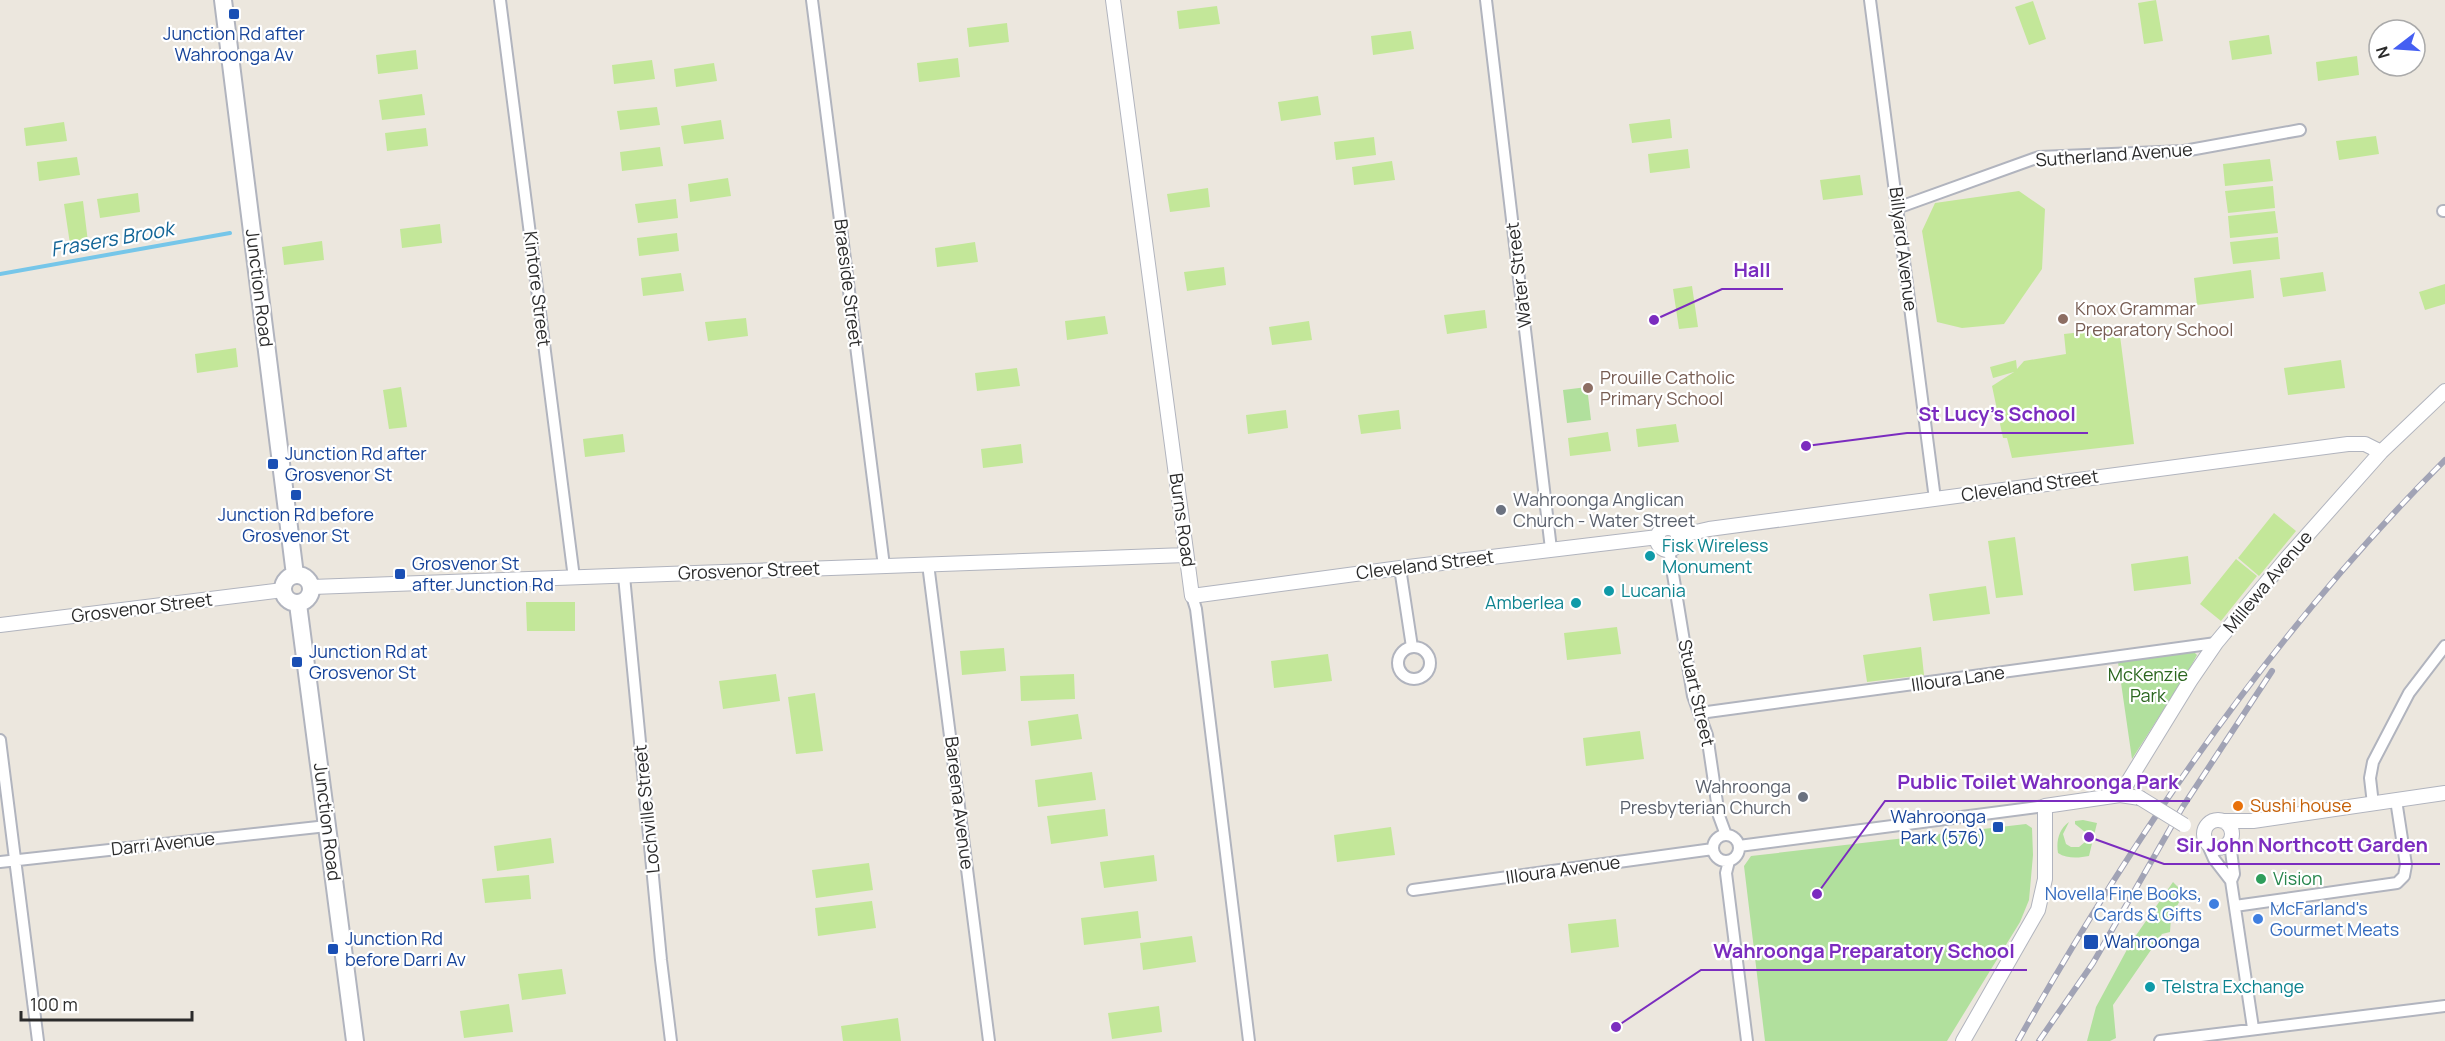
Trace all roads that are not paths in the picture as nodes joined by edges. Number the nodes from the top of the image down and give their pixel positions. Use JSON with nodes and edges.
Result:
{"nodes":[{"id":1,"x":223,"y":0,"type":"edge"},
{"id":2,"x":500,"y":0,"type":"edge"},
{"id":3,"x":812,"y":0,"type":"edge"},
{"id":4,"x":1113,"y":0,"type":"edge"},
{"id":5,"x":1486,"y":0,"type":"edge"},
{"id":6,"x":1870,"y":0,"type":"edge"},
{"id":7,"x":2300,"y":130,"type":"dead end"},
{"id":8,"x":1897,"y":208,"type":"junction"},
{"id":9,"x":2445,"y":391,"type":"edge"},
{"id":10,"x":2381,"y":452,"type":"junction"},
{"id":11,"x":1935,"y":499,"type":"junction"},
{"id":12,"x":1678,"y":536,"type":"junction"},
{"id":13,"x":1658,"y":537,"type":"junction"},
{"id":14,"x":1551,"y":549,"type":"junction"},
{"id":15,"x":1669,"y":550,"type":"junction"},
{"id":16,"x":1186,"y":555,"type":"junction"},
{"id":17,"x":928,"y":564,"type":"junction"},
{"id":18,"x":884,"y":566,"type":"junction"},
{"id":19,"x":1400,"y":568,"type":"junction"},
{"id":20,"x":295,"y":575,"type":"junction"},
{"id":21,"x":624,"y":576,"type":"junction"},
{"id":22,"x":574,"y":578,"type":"junction"},
{"id":23,"x":312,"y":587,"type":"junction"},
{"id":24,"x":283,"y":590,"type":"junction"},
{"id":25,"x":1192,"y":596,"type":"junction"},
{"id":26,"x":298,"y":604,"type":"junction"},
{"id":27,"x":0,"y":625,"type":"edge"},
{"id":28,"x":2216,"y":643,"type":"junction"},
{"id":29,"x":2445,"y":646,"type":"edge"},
{"id":30,"x":1412,"y":647,"type":"dead end"},
{"id":31,"x":1700,"y":713,"type":"junction"},
{"id":32,"x":0,"y":740,"type":"edge"},
{"id":33,"x":2445,"y":793,"type":"edge"},
{"id":34,"x":2120,"y":795,"type":"junction"},
{"id":35,"x":2397,"y":800,"type":"junction"},
{"id":36,"x":2373,"y":804,"type":"junction"},
{"id":37,"x":2045,"y":806,"type":"junction"},
{"id":38,"x":2223,"y":821,"type":"junction"},
{"id":39,"x":2253,"y":821,"type":"junction"},
{"id":40,"x":327,"y":826,"type":"junction"},
{"id":41,"x":1726,"y":835,"type":"junction"},
{"id":42,"x":2206,"y":838,"type":"junction"},
{"id":43,"x":2230,"y":841,"type":"junction"},
{"id":44,"x":1739,"y":846,"type":"junction"},
{"id":45,"x":1713,"y":849,"type":"junction"},
{"id":46,"x":15,"y":860,"type":"junction"},
{"id":47,"x":1729,"y":861,"type":"junction"},
{"id":48,"x":0,"y":862,"type":"edge"},
{"id":49,"x":2231,"y":881,"type":"junction"},
{"id":50,"x":1413,"y":890,"type":"dead end"},
{"id":51,"x":2235,"y":906,"type":"junction"},
{"id":52,"x":2445,"y":1005,"type":"edge"},
{"id":53,"x":2253,"y":1028,"type":"junction"},
{"id":54,"x":38,"y":1041,"type":"edge"},
{"id":55,"x":355,"y":1041,"type":"edge"},
{"id":56,"x":671,"y":1041,"type":"edge"},
{"id":57,"x":989,"y":1041,"type":"edge"},
{"id":58,"x":1249,"y":1041,"type":"edge"},
{"id":59,"x":1747,"y":1041,"type":"edge"},
{"id":60,"x":1962,"y":1041,"type":"edge"},
{"id":61,"x":2160,"y":1041,"type":"edge"}],
"edges":[{"from":1,"to":20,"type":"main road","name":"Junction Road"},
{"from":2,"to":22,"type":"street","name":"Kintore Street"},
{"from":3,"to":18,"type":"street","name":"Braeside Street"},
{"from":4,"to":16,"type":"street","name":"Burns Road"},
{"from":5,"to":14,"type":"street","name":"Water Street"},
{"from":6,"to":8,"type":"street","name":"Billyard Avenue"},
{"from":7,"to":8,"type":"street","name":"Sutherland Avenue"},
{"from":8,"to":11,"type":"street","name":"Billyard Avenue"},
{"from":9,"to":10,"type":"street","name":"Millewa Avenue"},
{"from":10,"to":11,"type":"street","name":"Cleveland Street"},
{"from":10,"to":28,"type":"street","name":"Millewa Avenue"},
{"from":11,"to":12,"type":"street","name":"Cleveland Street"},
{"from":12,"to":13,"type":"street"},
{"from":12,"to":15,"type":"street"},
{"from":13,"to":14,"type":"street","name":"Cleveland Street"},
{"from":13,"to":15,"type":"street"},
{"from":14,"to":19,"type":"street","name":"Cleveland Street"},
{"from":15,"to":31,"type":"street","name":"Stuart Street"},
{"from":16,"to":17,"type":"street","name":"Grosvenor Street"},
{"from":16,"to":25,"type":"street","name":"Burns Road"},
{"from":17,"to":18,"type":"street","name":"Grosvenor Street"},
{"from":17,"to":57,"type":"street","name":"Bareena Avenue"},
{"from":18,"to":21,"type":"street","name":"Grosvenor Street"},
{"from":19,"to":25,"type":"street","name":"Cleveland Street"},
{"from":19,"to":30,"type":"street"},
{"from":20,"to":23,"type":"main road"},
{"from":20,"to":24,"type":"main road"},
{"from":21,"to":22,"type":"street","name":"Grosvenor Street"},
{"from":21,"to":56,"type":"street","name":"Lochville Street"},
{"from":22,"to":23,"type":"street","name":"Grosvenor Street"},
{"from":23,"to":26,"type":"main road"},
{"from":24,"to":26,"type":"main road"},
{"from":24,"to":27,"type":"street","name":"Grosvenor Street"},
{"from":25,"to":58,"type":"street","name":"Burns Road"},
{"from":26,"to":40,"type":"main road","name":"Junction Road"},
{"from":28,"to":31,"type":"street","name":"Illoura Lane"},
{"from":28,"to":34,"type":"street","name":"Millewa Avenue"},
{"from":29,"to":36,"type":"street"},
{"from":31,"to":41,"type":"street","name":"Stuart Street"},
{"from":32,"to":46,"type":"street"},
{"from":33,"to":35,"type":"street"},
{"from":34,"to":37,"type":"street"},
{"from":34,"to":42,"type":"street","bridge":true},
{"from":35,"to":36,"type":"street"},
{"from":35,"to":51,"type":"street"},
{"from":36,"to":39,"type":"street"},
{"from":37,"to":44,"type":"street"},
{"from":37,"to":60,"type":"street"},
{"from":38,"to":39,"type":"street"},
{"from":38,"to":42,"type":"street"},
{"from":38,"to":43,"type":"street"},
{"from":39,"to":43,"type":"street"},
{"from":40,"to":46,"type":"street","name":"Darri Avenue"},
{"from":40,"to":55,"type":"main road","name":"Junction Road"},
{"from":41,"to":44,"type":"street"},
{"from":41,"to":45,"type":"street"},
{"from":42,"to":43,"type":"street"},
{"from":42,"to":49,"type":"street"},
{"from":43,"to":49,"type":"street"},
{"from":44,"to":47,"type":"street"},
{"from":45,"to":47,"type":"street"},
{"from":45,"to":50,"type":"street","name":"Illoura Avenue"},
{"from":46,"to":48,"type":"street","name":"Darri Avenue"},
{"from":46,"to":54,"type":"street"},
{"from":47,"to":59,"type":"street"},
{"from":49,"to":51,"type":"street"},
{"from":51,"to":53,"type":"street"},
{"from":52,"to":53,"type":"street"},
{"from":53,"to":61,"type":"street"}]}
